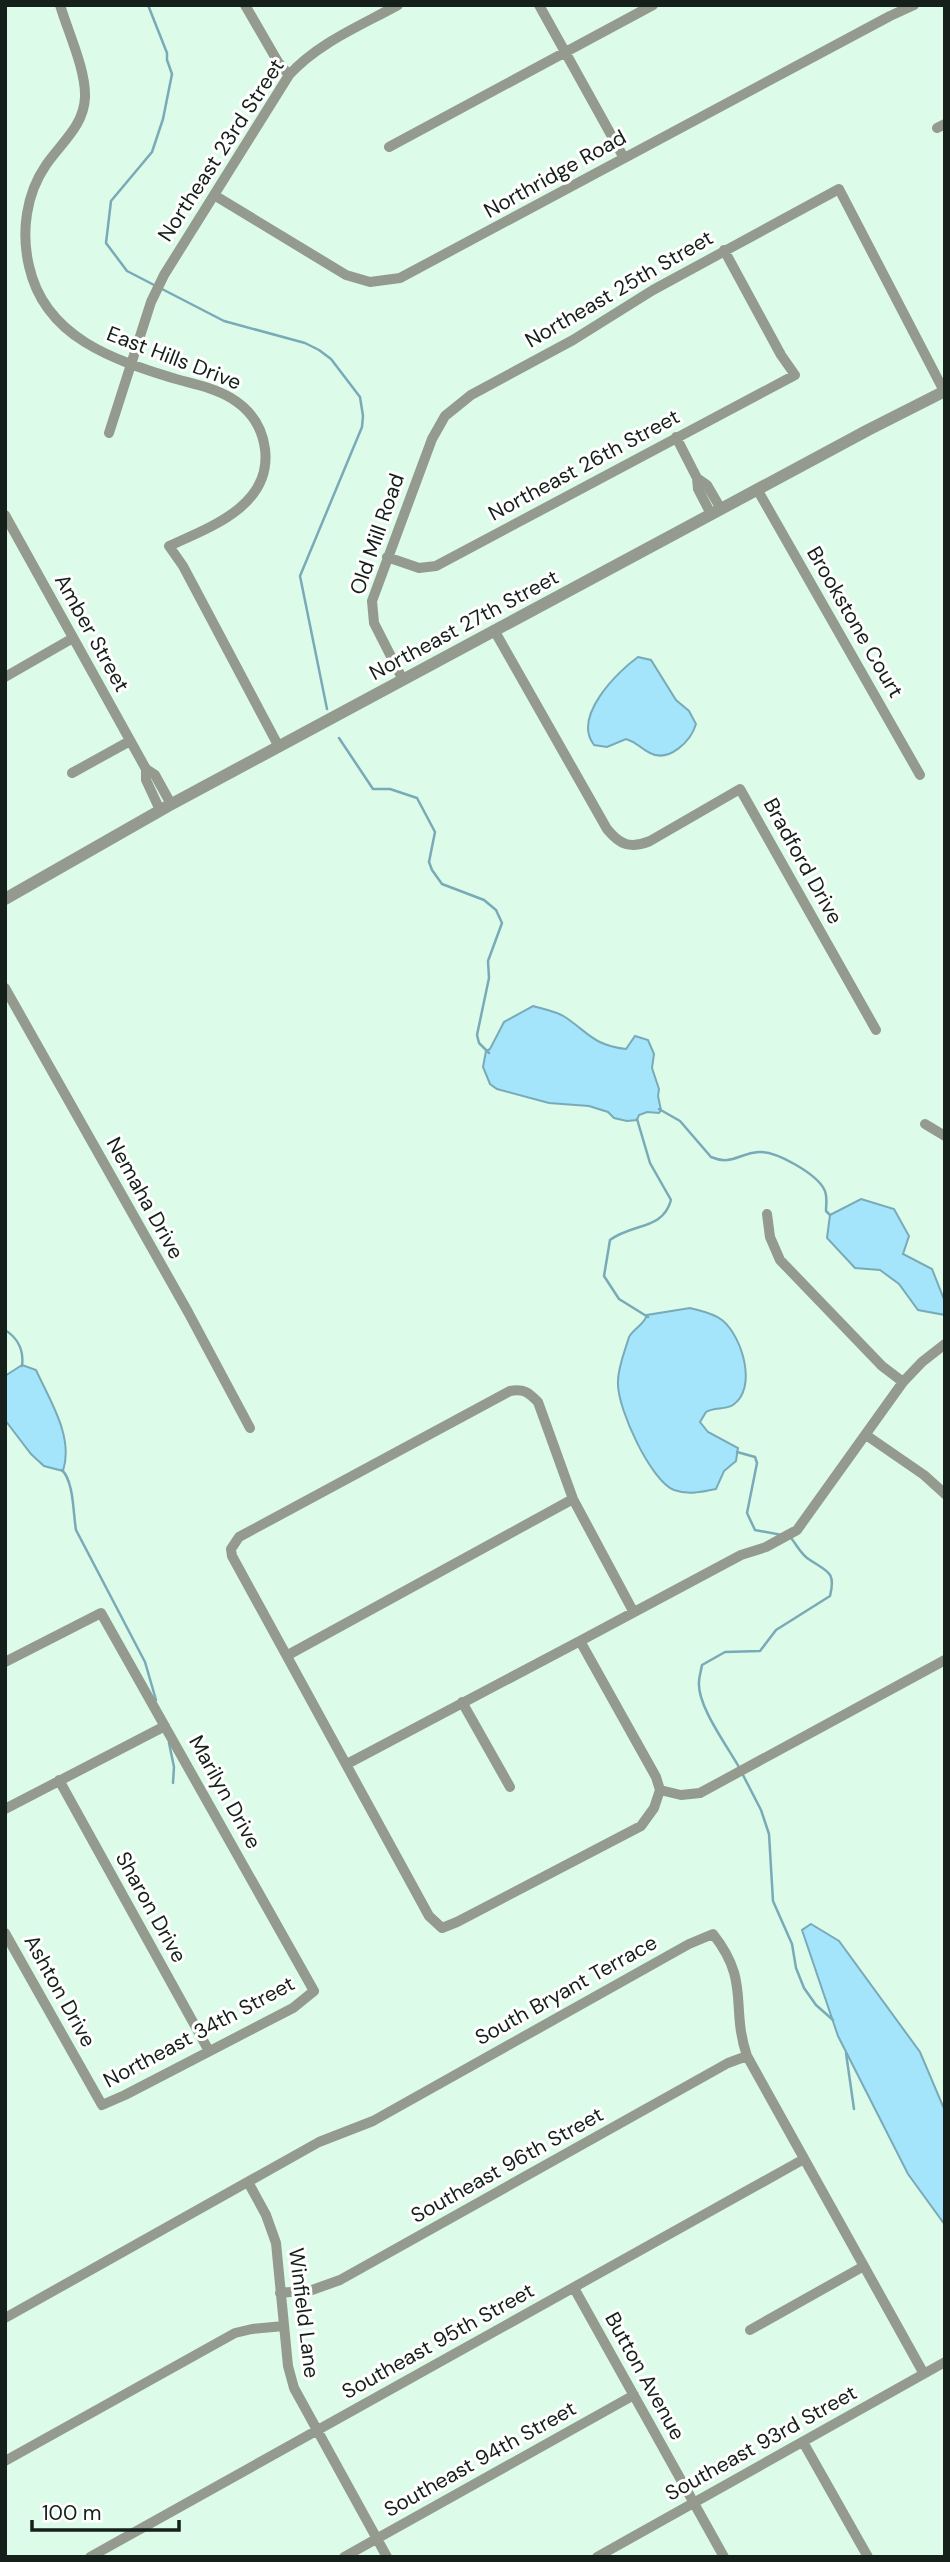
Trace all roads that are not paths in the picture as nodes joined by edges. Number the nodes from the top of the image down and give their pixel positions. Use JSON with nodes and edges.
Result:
{"nodes":[{"id":1,"x":60,"y":5,"type":"edge"},
{"id":2,"x":245,"y":5,"type":"edge"},
{"id":3,"x":539,"y":5,"type":"edge"},
{"id":4,"x":653,"y":5,"type":"edge"},
{"id":5,"x":914,"y":5,"type":"edge"},
{"id":6,"x":396,"y":6,"type":"edge"},
{"id":7,"x":565,"y":52,"type":"junction"},
{"id":8,"x":289,"y":75,"type":"junction"},
{"id":9,"x":389,"y":147,"type":"dead end"},
{"id":10,"x":624,"y":158,"type":"junction"},
{"id":11,"x":214,"y":195,"type":"junction"},
{"id":12,"x":724,"y":250,"type":"junction"},
{"id":13,"x":131,"y":363,"type":"junction"},
{"id":14,"x":944,"y":391,"type":"edge"},
{"id":15,"x":109,"y":433,"type":"dead end"},
{"id":16,"x":676,"y":437,"type":"junction"},
{"id":17,"x":432,"y":439,"type":"joint"},
{"id":18,"x":757,"y":489,"type":"junction"},
{"id":19,"x":716,"y":511,"type":"junction"},
{"id":20,"x":5,"y":515,"type":"edge"},
{"id":21,"x":387,"y":558,"type":"junction"},
{"id":22,"x":494,"y":630,"type":"junction"},
{"id":23,"x":73,"y":638,"type":"junction"},
{"id":24,"x":5,"y":677,"type":"edge"},
{"id":25,"x":403,"y":680,"type":"junction"},
{"id":26,"x":130,"y":741,"type":"junction"},
{"id":27,"x":279,"y":747,"type":"junction"},
{"id":28,"x":72,"y":773,"type":"dead end"},
{"id":29,"x":919,"y":775,"type":"dead end"},
{"id":30,"x":166,"y":807,"type":"junction"},
{"id":31,"x":5,"y":899,"type":"edge"},
{"id":32,"x":5,"y":988,"type":"edge"},
{"id":33,"x":876,"y":1030,"type":"dead end"},
{"id":34,"x":925,"y":1124,"type":"dead end"},
{"id":35,"x":945,"y":1136,"type":"edge"},
{"id":36,"x":767,"y":1214,"type":"dead end"},
{"id":37,"x":945,"y":1344,"type":"edge"},
{"id":38,"x":903,"y":1382,"type":"junction"},
{"id":39,"x":250,"y":1427,"type":"dead end"},
{"id":40,"x":866,"y":1435,"type":"junction"},
{"id":41,"x":945,"y":1494,"type":"edge"},
{"id":42,"x":573,"y":1499,"type":"junction"},
{"id":43,"x":633,"y":1611,"type":"junction"},
{"id":44,"x":580,"y":1641,"type":"junction"},
{"id":45,"x":288,"y":1655,"type":"junction"},
{"id":46,"x":945,"y":1660,"type":"edge"},
{"id":47,"x":5,"y":1662,"type":"edge"},
{"id":48,"x":462,"y":1702,"type":"junction"},
{"id":49,"x":165,"y":1726,"type":"junction"},
{"id":50,"x":347,"y":1764,"type":"junction"},
{"id":51,"x":59,"y":1780,"type":"junction"},
{"id":52,"x":510,"y":1787,"type":"dead end"},
{"id":53,"x":660,"y":1790,"type":"junction"},
{"id":54,"x":5,"y":1809,"type":"edge"},
{"id":55,"x":5,"y":1933,"type":"edge"},
{"id":56,"x":314,"y":1992,"type":"joint"},
{"id":57,"x":209,"y":2052,"type":"junction"},
{"id":58,"x":747,"y":2056,"type":"junction"},
{"id":59,"x":102,"y":2105,"type":"joint"},
{"id":60,"x":804,"y":2159,"type":"junction"},
{"id":61,"x":248,"y":2182,"type":"junction"},
{"id":62,"x":864,"y":2266,"type":"junction"},
{"id":63,"x":574,"y":2288,"type":"junction"},
{"id":64,"x":280,"y":2293,"type":"junction"},
{"id":65,"x":5,"y":2318,"type":"edge"},
{"id":66,"x":284,"y":2326,"type":"junction"},
{"id":67,"x":750,"y":2330,"type":"dead end"},
{"id":68,"x":945,"y":2362,"type":"edge"},
{"id":69,"x":924,"y":2374,"type":"junction"},
{"id":70,"x":634,"y":2395,"type":"junction"},
{"id":71,"x":316,"y":2431,"type":"junction"},
{"id":72,"x":803,"y":2442,"type":"junction"},
{"id":73,"x":5,"y":2461,"type":"edge"},
{"id":74,"x":694,"y":2502,"type":"junction"},
{"id":75,"x":377,"y":2539,"type":"junction"},
{"id":76,"x":90,"y":2557,"type":"edge"},
{"id":77,"x":344,"y":2557,"type":"edge"},
{"id":78,"x":387,"y":2557,"type":"edge"},
{"id":79,"x":597,"y":2557,"type":"edge"},
{"id":80,"x":724,"y":2557,"type":"edge"},
{"id":81,"x":868,"y":2557,"type":"edge"}],
"edges":[{"from":1,"to":13,"type":"street","name":"East Hills Drive"},
{"from":2,"to":8,"type":"street"},
{"from":3,"to":7,"type":"street"},
{"from":4,"to":7,"type":"street"},
{"from":5,"to":10,"type":"street","name":"Northridge Road"},
{"from":6,"to":8,"type":"street","name":"Northeast 23rd Street"},
{"from":7,"to":9,"type":"street"},
{"from":7,"to":10,"type":"street"},
{"from":8,"to":11,"type":"street","name":"Northeast 23rd Street"},
{"from":10,"to":11,"type":"street","name":"Northridge Road"},
{"from":11,"to":13,"type":"street","name":"Northeast 23rd Street"},
{"from":12,"to":14,"type":"street","name":"Northeast 25th Street"},
{"from":12,"to":16,"type":"street","name":"Northeast 26th Street"},
{"from":12,"to":17,"type":"street","name":"Northeast 25th Street"},
{"from":13,"to":15,"type":"street","name":"Northeast 23rd Street"},
{"from":13,"to":27,"type":"street","name":"East Hills Drive"},
{"from":14,"to":18,"type":"street","name":"Northeast 27th Street"},
{"from":16,"to":19,"type":"street"},
{"from":16,"to":21,"type":"street","name":"Northeast 26th Street"},
{"from":17,"to":21,"type":"street","name":"Old Mill Road"},
{"from":18,"to":19,"type":"street","name":"Northeast 27th Street"},
{"from":18,"to":29,"type":"street","name":"Brookstone Court"},
{"from":19,"to":22,"type":"street","name":"Northeast 27th Street"},
{"from":20,"to":23,"type":"street","name":"Amber Street"},
{"from":21,"to":25,"type":"street","name":"Old Mill Road"},
{"from":22,"to":25,"type":"street","name":"Northeast 27th Street"},
{"from":22,"to":33,"type":"street","name":"Bradford Drive"},
{"from":23,"to":24,"type":"street"},
{"from":23,"to":26,"type":"street","name":"Amber Street"},
{"from":25,"to":27,"type":"street","name":"Northeast 27th Street"},
{"from":26,"to":28,"type":"street"},
{"from":26,"to":30,"type":"street","name":"Amber Street"},
{"from":27,"to":30,"type":"street","name":"Northeast 27th Street"},
{"from":30,"to":31,"type":"street","name":"Northeast 27th Street"},
{"from":32,"to":39,"type":"street","name":"Nemaha Drive"},
{"from":34,"to":35,"type":"street"},
{"from":36,"to":38,"type":"street"},
{"from":37,"to":38,"type":"street"},
{"from":38,"to":40,"type":"street"},
{"from":40,"to":41,"type":"street"},
{"from":40,"to":43,"type":"street"},
{"from":42,"to":43,"type":"street"},
{"from":42,"to":45,"type":"street"},
{"from":42,"to":45,"type":"street"},
{"from":43,"to":44,"type":"street"},
{"from":44,"to":48,"type":"street"},
{"from":44,"to":53,"type":"street"},
{"from":45,"to":50,"type":"street"},
{"from":46,"to":53,"type":"street"},
{"from":47,"to":49,"type":"street","name":"Marilyn Drive"},
{"from":48,"to":50,"type":"street"},
{"from":48,"to":52,"type":"street"},
{"from":49,"to":51,"type":"street"},
{"from":49,"to":56,"type":"street","name":"Marilyn Drive"},
{"from":50,"to":53,"type":"street"},
{"from":51,"to":54,"type":"street"},
{"from":51,"to":57,"type":"street","name":"Sharon Drive"},
{"from":55,"to":59,"type":"street","name":"Ashton Drive"},
{"from":56,"to":57,"type":"street","name":"Northeast 34th Street"},
{"from":57,"to":59,"type":"street","name":"Northeast 34th Street"},
{"from":58,"to":60,"type":"street","name":"South Bryant Terrace"},
{"from":58,"to":61,"type":"street","name":"South Bryant Terrace"},
{"from":58,"to":64,"type":"street","name":"Southeast 96th Street"},
{"from":60,"to":62,"type":"street","name":"South Bryant Terrace"},
{"from":60,"to":63,"type":"street","name":"Southeast 95th Street"},
{"from":61,"to":64,"type":"street","name":"Winfield Lane"},
{"from":61,"to":65,"type":"street","name":"South Bryant Terrace"},
{"from":62,"to":67,"type":"street"},
{"from":62,"to":69,"type":"street","name":"South Bryant Terrace"},
{"from":63,"to":70,"type":"street","name":"Button Avenue"},
{"from":63,"to":71,"type":"street","name":"Southeast 95th Street"},
{"from":64,"to":66,"type":"street","name":"Winfield Lane"},
{"from":66,"to":71,"type":"street","name":"Winfield Lane"},
{"from":66,"to":73,"type":"street"},
{"from":68,"to":69,"type":"street","name":"Southeast 93rd Street"},
{"from":69,"to":72,"type":"street","name":"Southeast 93rd Street"},
{"from":70,"to":74,"type":"street","name":"Button Avenue"},
{"from":70,"to":75,"type":"street","name":"Southeast 94th Street"},
{"from":71,"to":75,"type":"street","name":"Winfield Lane"},
{"from":71,"to":76,"type":"street","name":"Southeast 95th Street"},
{"from":72,"to":74,"type":"street","name":"Southeast 93rd Street"},
{"from":72,"to":81,"type":"street"},
{"from":74,"to":79,"type":"street","name":"Southeast 93rd Street"},
{"from":74,"to":80,"type":"street","name":"Button Avenue"},
{"from":75,"to":77,"type":"street","name":"Southeast 94th Street"},
{"from":75,"to":78,"type":"street","name":"Winfield Lane"}]}
